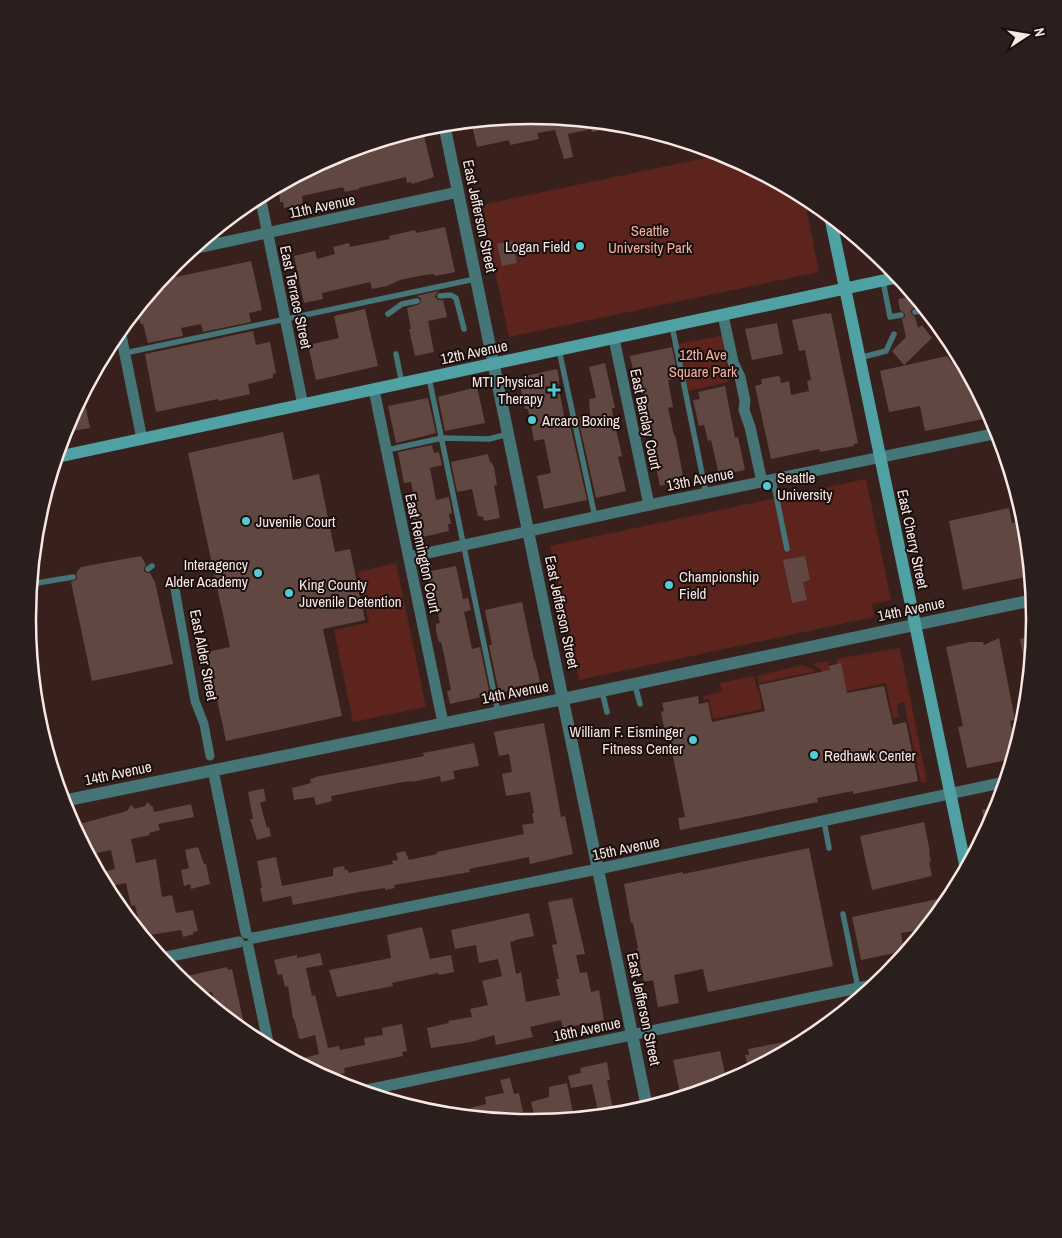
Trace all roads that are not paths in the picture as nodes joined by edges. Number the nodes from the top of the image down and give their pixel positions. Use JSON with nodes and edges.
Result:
{"nodes":[{"id":1,"x":446,"y":132,"type":"edge"},
{"id":2,"x":458,"y":192,"type":"junction"},
{"id":3,"x":262,"y":204,"type":"edge"},
{"id":4,"x":832,"y":226,"type":"edge"},
{"id":5,"x":268,"y":233,"type":"junction"},
{"id":6,"x":206,"y":246,"type":"edge"},
{"id":7,"x":476,"y":279,"type":"junction"},
{"id":8,"x":890,"y":279,"type":"edge"},
{"id":9,"x":883,"y":281,"type":"junction"},
{"id":10,"x":845,"y":289,"type":"junction"},
{"id":11,"x":440,"y":296,"type":"dead end"},
{"id":12,"x":417,"y":300,"type":"dead end"},
{"id":13,"x":918,"y":311,"type":"edge"},
{"id":14,"x":914,"y":312,"type":"dead end"},
{"id":15,"x":388,"y":314,"type":"dead end"},
{"id":16,"x":723,"y":315,"type":"junction"},
{"id":17,"x":901,"y":315,"type":"dead end"},
{"id":18,"x":285,"y":319,"type":"junction"},
{"id":19,"x":672,"y":326,"type":"junction"},
{"id":20,"x":464,"y":329,"type":"dead end"},
{"id":21,"x":894,"y":334,"type":"dead end"},
{"id":22,"x":614,"y":338,"type":"junction"},
{"id":23,"x":122,"y":341,"type":"edge"},
{"id":24,"x":559,"y":350,"type":"junction"},
{"id":25,"x":125,"y":353,"type":"junction"},
{"id":26,"x":396,"y":354,"type":"dead end"},
{"id":27,"x":859,"y":358,"type":"junction"},
{"id":28,"x":494,"y":364,"type":"junction"},
{"id":29,"x":429,"y":378,"type":"junction"},
{"id":30,"x":402,"y":384,"type":"junction"},
{"id":31,"x":374,"y":390,"type":"junction"},
{"id":32,"x":303,"y":405,"type":"junction"},
{"id":33,"x":508,"y":434,"type":"junction"},
{"id":34,"x":989,"y":434,"type":"edge"},
{"id":35,"x":442,"y":438,"type":"junction"},
{"id":36,"x":142,"y":439,"type":"junction"},
{"id":37,"x":387,"y":450,"type":"junction"},
{"id":38,"x":65,"y":455,"type":"edge"},
{"id":39,"x":880,"y":458,"type":"junction"},
{"id":40,"x":767,"y":481,"type":"junction"},
{"id":41,"x":706,"y":493,"type":"junction"},
{"id":42,"x":649,"y":505,"type":"junction"},
{"id":43,"x":595,"y":517,"type":"junction"},
{"id":44,"x":528,"y":531,"type":"junction"},
{"id":45,"x":464,"y":545,"type":"junction"},
{"id":46,"x":788,"y":549,"type":"dead end"},
{"id":47,"x":409,"y":557,"type":"junction"},
{"id":48,"x":73,"y":577,"type":"dead end"},
{"id":49,"x":37,"y":583,"type":"edge"},
{"id":50,"x":175,"y":589,"type":"dead end"},
{"id":51,"x":1025,"y":602,"type":"edge"},
{"id":52,"x":915,"y":624,"type":"junction"},
{"id":53,"x":635,"y":684,"type":"junction"},
{"id":54,"x":602,"y":690,"type":"junction"},
{"id":55,"x":563,"y":699,"type":"junction"},
{"id":56,"x":640,"y":704,"type":"dead end"},
{"id":57,"x":498,"y":712,"type":"junction"},
{"id":58,"x":607,"y":712,"type":"dead end"},
{"id":59,"x":443,"y":723,"type":"junction"},
{"id":60,"x":210,"y":756,"type":"dead end"},
{"id":61,"x":213,"y":770,"type":"junction"},
{"id":62,"x":997,"y":784,"type":"edge"},
{"id":63,"x":950,"y":794,"type":"junction"},
{"id":64,"x":71,"y":799,"type":"edge"},
{"id":65,"x":824,"y":821,"type":"junction"},
{"id":66,"x":829,"y":848,"type":"dead end"},
{"id":67,"x":964,"y":858,"type":"edge"},
{"id":68,"x":598,"y":869,"type":"junction"},
{"id":69,"x":843,"y":914,"type":"dead end"},
{"id":70,"x":247,"y":940,"type":"junction"},
{"id":71,"x":169,"y":956,"type":"edge"},
{"id":72,"x":861,"y":987,"type":"edge"},
{"id":73,"x":858,"y":988,"type":"junction"},
{"id":74,"x":632,"y":1034,"type":"junction"},
{"id":75,"x":267,"y":1037,"type":"edge"},
{"id":76,"x":377,"y":1089,"type":"edge"},
{"id":77,"x":646,"y":1100,"type":"edge"}],
"edges":[{"from":1,"to":2,"type":"street","name":"East Jefferson Street"},
{"from":2,"to":5,"type":"street","name":"11th Avenue"},
{"from":2,"to":7,"type":"street","name":"East Jefferson Street"},
{"from":3,"to":5,"type":"street","name":"East Terrace Street"},
{"from":4,"to":10,"type":"main road","name":"East Cherry Street"},
{"from":5,"to":6,"type":"street","name":"11th Avenue"},
{"from":5,"to":18,"type":"street","name":"East Terrace Street"},
{"from":7,"to":18,"type":"lane"},
{"from":7,"to":28,"type":"street","name":"East Jefferson Street"},
{"from":8,"to":9,"type":"main road","name":"12th Avenue"},
{"from":9,"to":10,"type":"main road","name":"12th Avenue"},
{"from":9,"to":17,"type":"lane"},
{"from":10,"to":16,"type":"main road","name":"12th Avenue"},
{"from":10,"to":27,"type":"main road","name":"East Cherry Street"},
{"from":11,"to":20,"type":"lane"},
{"from":12,"to":15,"type":"lane"},
{"from":13,"to":14,"type":"lane"},
{"from":16,"to":19,"type":"main road","name":"12th Avenue"},
{"from":16,"to":40,"type":"street"},
{"from":18,"to":25,"type":"lane"},
{"from":18,"to":32,"type":"street","name":"East Terrace Street"},
{"from":19,"to":22,"type":"main road","name":"12th Avenue"},
{"from":19,"to":41,"type":"lane"},
{"from":21,"to":27,"type":"lane"},
{"from":22,"to":24,"type":"main road","name":"12th Avenue"},
{"from":22,"to":42,"type":"street","name":"East Barclay Court"},
{"from":23,"to":25,"type":"street"},
{"from":24,"to":28,"type":"main road","name":"12th Avenue"},
{"from":24,"to":43,"type":"lane"},
{"from":25,"to":36,"type":"street"},
{"from":26,"to":30,"type":"lane"},
{"from":27,"to":39,"type":"main road","name":"East Cherry Street"},
{"from":28,"to":29,"type":"main road","name":"12th Avenue"},
{"from":28,"to":33,"type":"street","name":"East Jefferson Street"},
{"from":29,"to":30,"type":"main road","name":"12th Avenue"},
{"from":29,"to":35,"type":"lane"},
{"from":30,"to":31,"type":"main road","name":"12th Avenue"},
{"from":31,"to":32,"type":"main road","name":"12th Avenue"},
{"from":31,"to":37,"type":"street","name":"East Remington Court"},
{"from":32,"to":36,"type":"main road","name":"12th Avenue"},
{"from":33,"to":35,"type":"lane"},
{"from":33,"to":44,"type":"street","name":"East Jefferson Street"},
{"from":34,"to":39,"type":"street","name":"13th Avenue"},
{"from":35,"to":37,"type":"lane"},
{"from":35,"to":45,"type":"lane"},
{"from":36,"to":38,"type":"main road","name":"12th Avenue"},
{"from":37,"to":47,"type":"street","name":"East Remington Court"},
{"from":39,"to":40,"type":"street","name":"13th Avenue"},
{"from":39,"to":52,"type":"main road","name":"East Cherry Street"},
{"from":40,"to":41,"type":"street","name":"13th Avenue"},
{"from":40,"to":46,"type":"lane"},
{"from":41,"to":42,"type":"street","name":"13th Avenue"},
{"from":42,"to":43,"type":"street","name":"13th Avenue"},
{"from":43,"to":44,"type":"street","name":"13th Avenue"},
{"from":44,"to":45,"type":"street","name":"13th Avenue"},
{"from":44,"to":55,"type":"street","name":"East Jefferson Street"},
{"from":45,"to":47,"type":"street","name":"13th Avenue"},
{"from":45,"to":57,"type":"lane"},
{"from":47,"to":59,"type":"street","name":"East Remington Court"},
{"from":48,"to":49,"type":"lane"},
{"from":50,"to":60,"type":"street","name":"East Alder Street"},
{"from":51,"to":52,"type":"street","name":"14th Avenue"},
{"from":52,"to":53,"type":"street","name":"14th Avenue"},
{"from":52,"to":63,"type":"main road","name":"East Cherry Street"},
{"from":53,"to":54,"type":"street","name":"14th Avenue"},
{"from":53,"to":56,"type":"lane"},
{"from":54,"to":55,"type":"street","name":"14th Avenue"},
{"from":54,"to":58,"type":"lane"},
{"from":55,"to":57,"type":"street","name":"14th Avenue"},
{"from":55,"to":68,"type":"street","name":"East Jefferson Street"},
{"from":57,"to":59,"type":"street","name":"14th Avenue"},
{"from":59,"to":61,"type":"street","name":"14th Avenue"},
{"from":61,"to":64,"type":"street","name":"14th Avenue"},
{"from":61,"to":70,"type":"street"},
{"from":62,"to":63,"type":"street","name":"15th Avenue"},
{"from":63,"to":65,"type":"street","name":"15th Avenue"},
{"from":63,"to":67,"type":"main road","name":"East Cherry Street"},
{"from":65,"to":66,"type":"lane"},
{"from":65,"to":68,"type":"street","name":"15th Avenue"},
{"from":68,"to":70,"type":"street","name":"15th Avenue"},
{"from":68,"to":74,"type":"street","name":"East Jefferson Street"},
{"from":69,"to":73,"type":"lane"},
{"from":70,"to":71,"type":"street","name":"15th Avenue"},
{"from":70,"to":75,"type":"street"},
{"from":72,"to":73,"type":"street","name":"16th Avenue"},
{"from":73,"to":74,"type":"street","name":"16th Avenue"},
{"from":74,"to":76,"type":"street","name":"16th Avenue"},
{"from":74,"to":77,"type":"street","name":"East Jefferson Street"}]}
